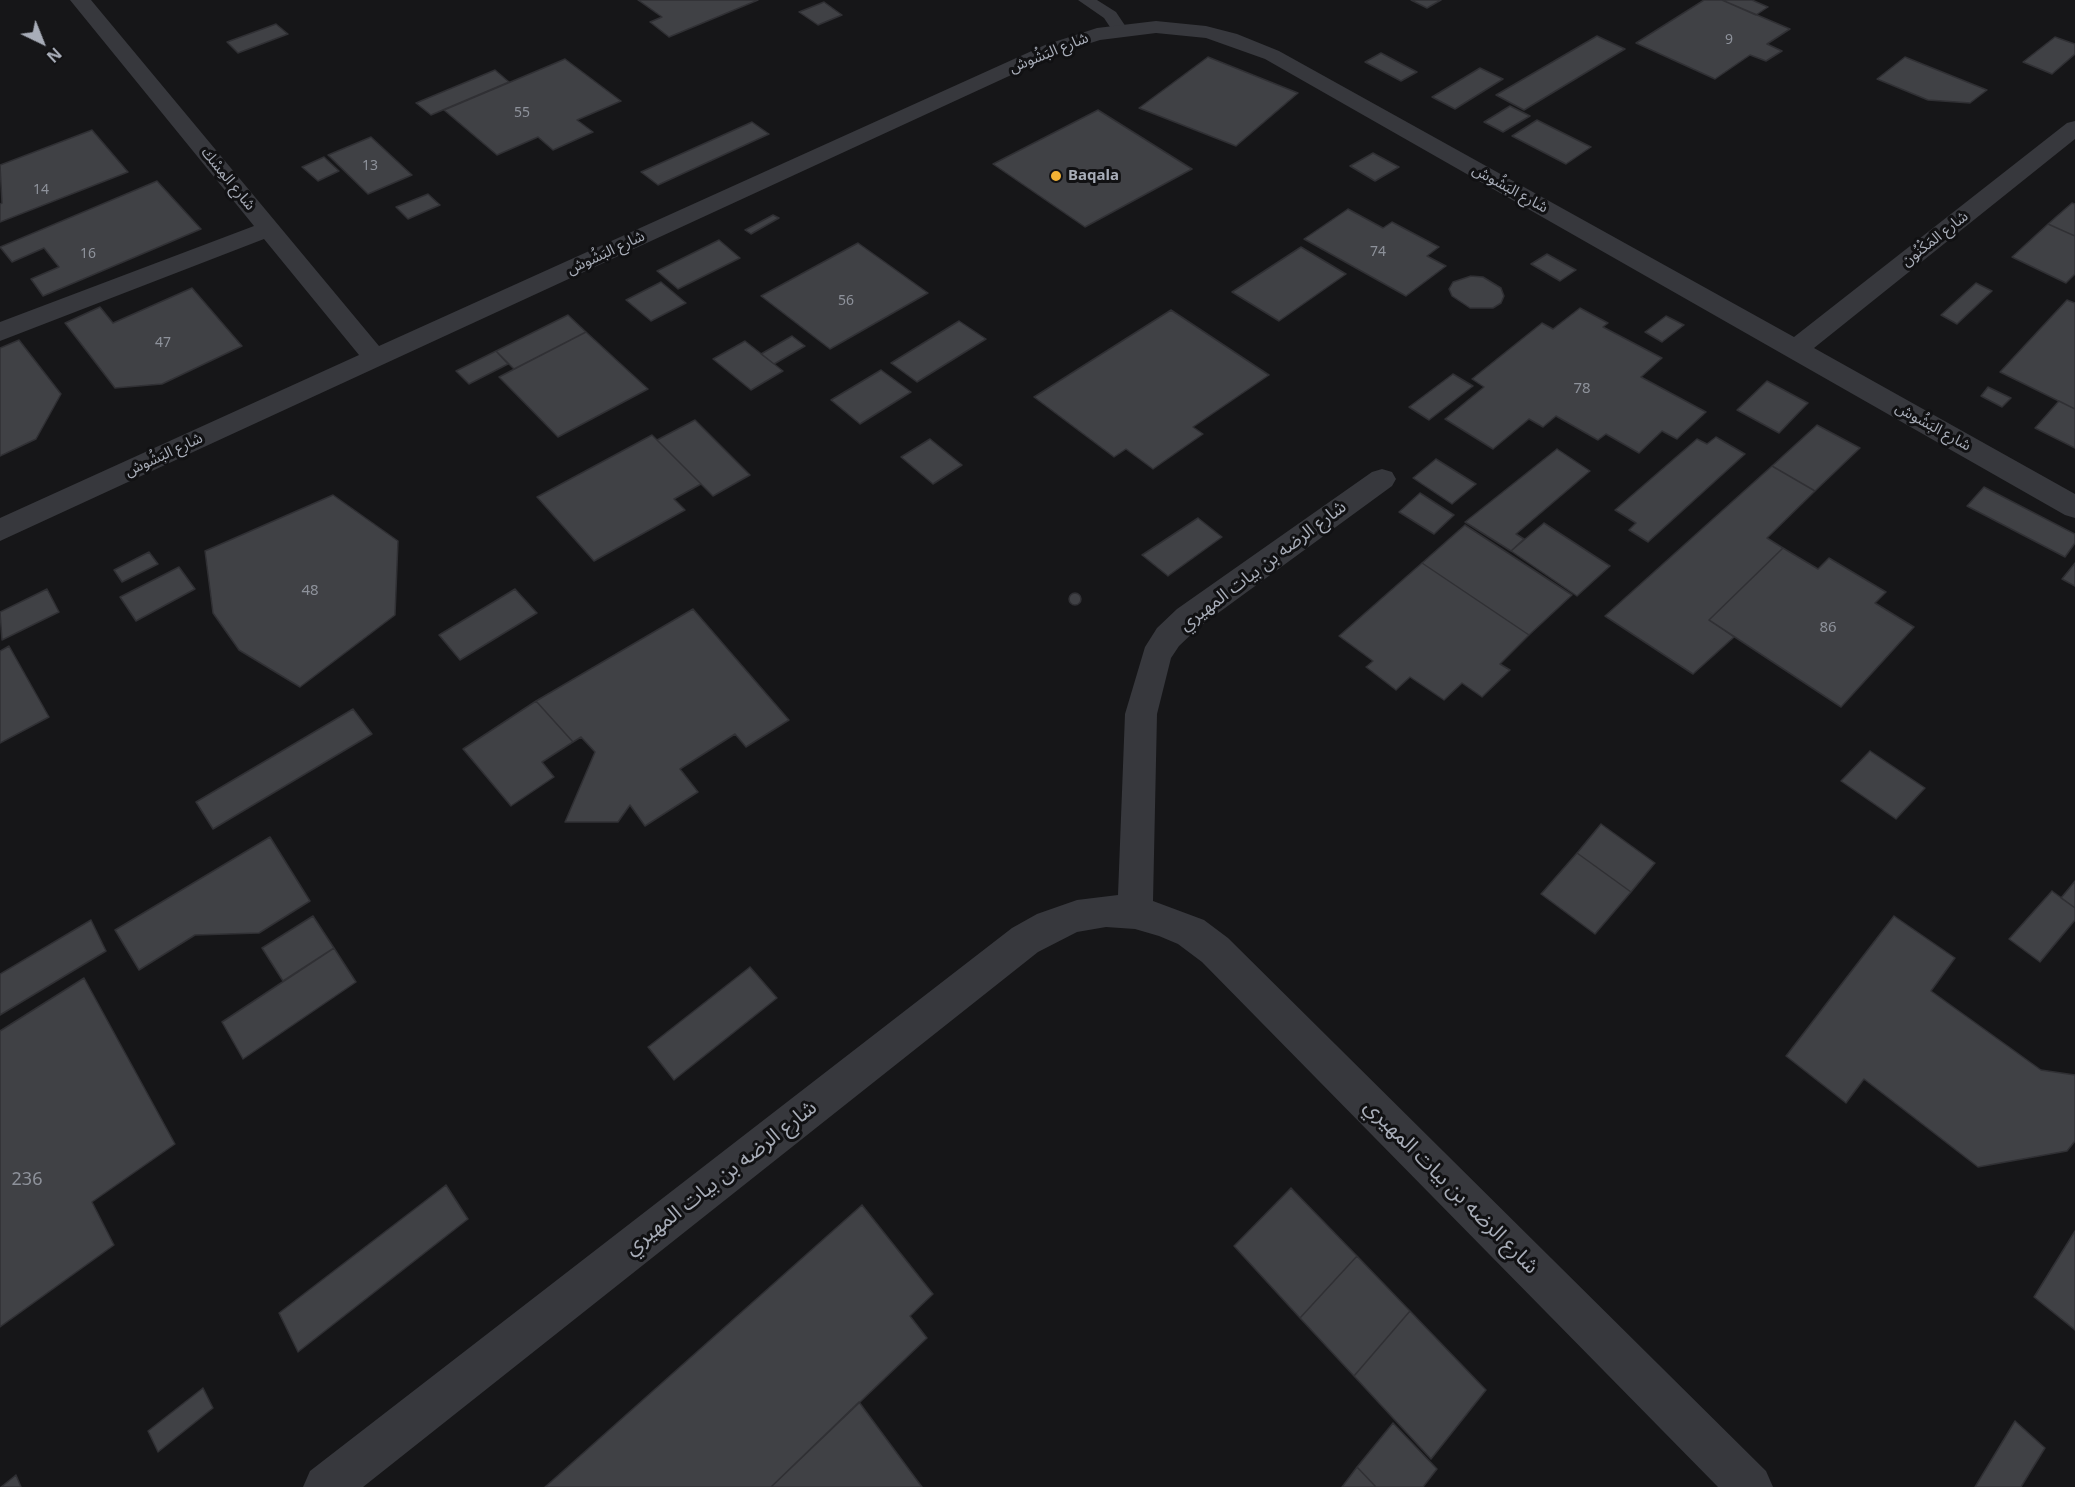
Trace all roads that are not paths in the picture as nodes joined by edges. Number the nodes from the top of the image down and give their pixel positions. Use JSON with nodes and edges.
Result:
{"nodes":[{"id":1,"x":80,"y":0,"type":"edge"},
{"id":2,"x":1086,"y":0,"type":"edge"},
{"id":3,"x":1120,"y":30,"type":"junction"},
{"id":4,"x":2075,"y":128,"type":"edge"},
{"id":5,"x":269,"y":229,"type":"junction"},
{"id":6,"x":0,"y":332,"type":"edge"},
{"id":7,"x":1795,"y":350,"type":"junction"},
{"id":8,"x":376,"y":358,"type":"junction"},
{"id":9,"x":1382,"y":479,"type":"dead end"},
{"id":10,"x":2075,"y":507,"type":"edge"},
{"id":11,"x":0,"y":530,"type":"edge"},
{"id":12,"x":1135,"y":913,"type":"junction"},
{"id":13,"x":326,"y":1487,"type":"edge"},
{"id":14,"x":1750,"y":1487,"type":"edge"}],
"edges":[{"from":1,"to":5,"type":"street","name":"شارع المِسْك"},
{"from":2,"to":3,"type":"lane"},
{"from":3,"to":7,"type":"street","name":"شارع البَشُوش"},
{"from":3,"to":8,"type":"street","name":"شارع البَشُوش"},
{"from":4,"to":7,"type":"street","name":"شارع المَكْنُون"},
{"from":5,"to":6,"type":"street"},
{"from":5,"to":8,"type":"street","name":"شارع المِسْك"},
{"from":7,"to":10,"type":"street","name":"شارع البَشُوش"},
{"from":8,"to":11,"type":"street","name":"شارع البَشُوش"},
{"from":9,"to":12,"type":"street","name":"شارع الرضه بن بيات المهيري"},
{"from":12,"to":13,"type":"street","name":"شارع الرضه بن بيات المهيري"},
{"from":12,"to":14,"type":"street","name":"شارع الرضه بن بيات المهيري"}]}
